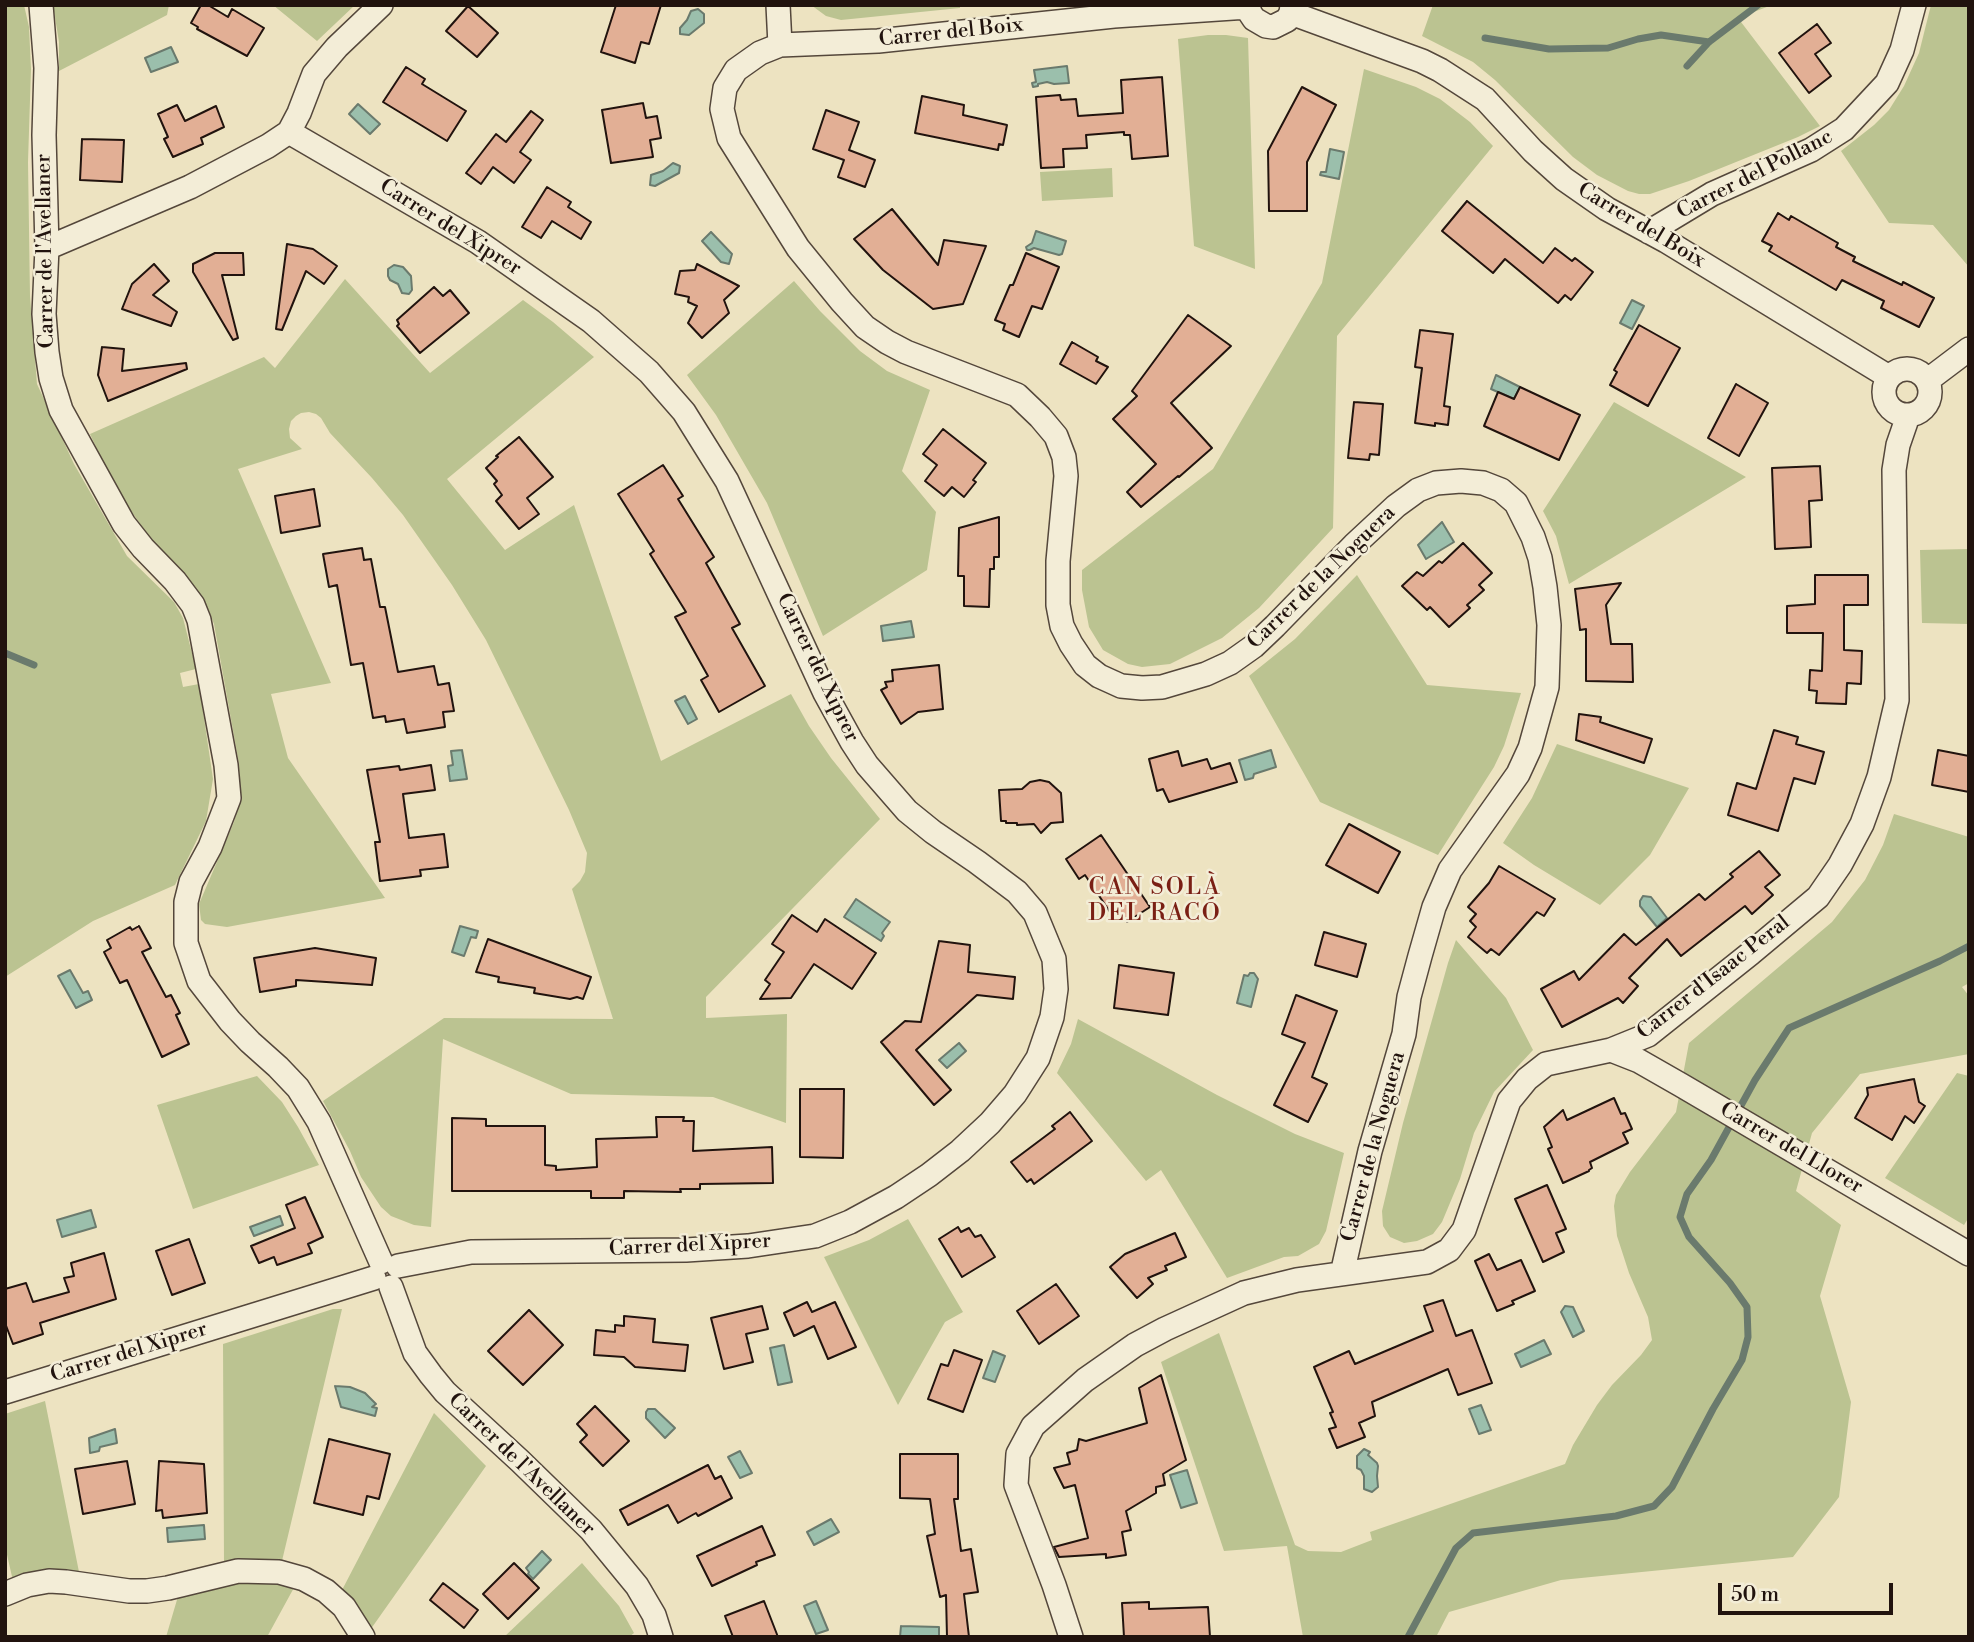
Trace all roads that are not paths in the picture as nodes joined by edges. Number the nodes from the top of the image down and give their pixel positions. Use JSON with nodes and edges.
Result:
{"nodes":[{"id":1,"x":41,"y":5,"type":"edge"},
{"id":2,"x":381,"y":5,"type":"edge"},
{"id":3,"x":778,"y":5,"type":"edge"},
{"id":4,"x":1914,"y":5,"type":"edge"},
{"id":5,"x":1248,"y":6,"type":"edge"},
{"id":6,"x":1291,"y":9,"type":"edge"},
{"id":7,"x":779,"y":45,"type":"junction"},
{"id":8,"x":289,"y":132,"type":"junction"},
{"id":9,"x":1649,"y":232,"type":"junction"},
{"id":10,"x":47,"y":248,"type":"junction"},
{"id":11,"x":1969,"y":349,"type":"edge"},
{"id":12,"x":1889,"y":377,"type":"junction"},
{"id":13,"x":1928,"y":380,"type":"junction"},
{"id":14,"x":1908,"y":416,"type":"junction"},
{"id":15,"x":1611,"y":1050,"type":"junction"},
{"id":16,"x":1969,"y":1254,"type":"edge"},
{"id":17,"x":386,"y":1273,"type":"junction"},
{"id":18,"x":1342,"y":1274,"type":"junction"},
{"id":19,"x":5,"y":1392,"type":"edge"},
{"id":20,"x":5,"y":1594,"type":"edge"},
{"id":21,"x":363,"y":1637,"type":"edge"},
{"id":22,"x":661,"y":1637,"type":"edge"},
{"id":23,"x":1071,"y":1637,"type":"edge"}],
"edges":[{"from":1,"to":10,"type":"street","name":"Carrer de l'Avellaner"},
{"from":2,"to":8,"type":"street"},
{"from":3,"to":7,"type":"street"},
{"from":4,"to":9,"type":"street","name":"Carrer del Pollanc"},
{"from":5,"to":6,"type":"street"},
{"from":5,"to":7,"type":"street","name":"Carrer del Boix"},
{"from":6,"to":9,"type":"street","name":"Carrer del Boix"},
{"from":7,"to":18,"type":"street","name":"Carrer de la Noguera"},
{"from":8,"to":10,"type":"street"},
{"from":8,"to":17,"type":"street","name":"Carrer del Xiprer"},
{"from":9,"to":12,"type":"street","name":"Carrer del Boix"},
{"from":10,"to":17,"type":"street","name":"Carrer de l'Avellaner"},
{"from":11,"to":13,"type":"street"},
{"from":12,"to":13,"type":"street"},
{"from":12,"to":14,"type":"street"},
{"from":13,"to":14,"type":"street"},
{"from":14,"to":15,"type":"street","name":"Carrer d'Isaac Peral"},
{"from":15,"to":16,"type":"street","name":"Carrer del Llorer"},
{"from":15,"to":18,"type":"street","name":"Carrer d'Isaac Peral"},
{"from":17,"to":19,"type":"street","name":"Carrer del Xiprer"},
{"from":17,"to":22,"type":"street","name":"Carrer de l'Avellaner"},
{"from":18,"to":23,"type":"street","name":"Carrer d'Isaac Peral"},
{"from":20,"to":21,"type":"street"}]}
